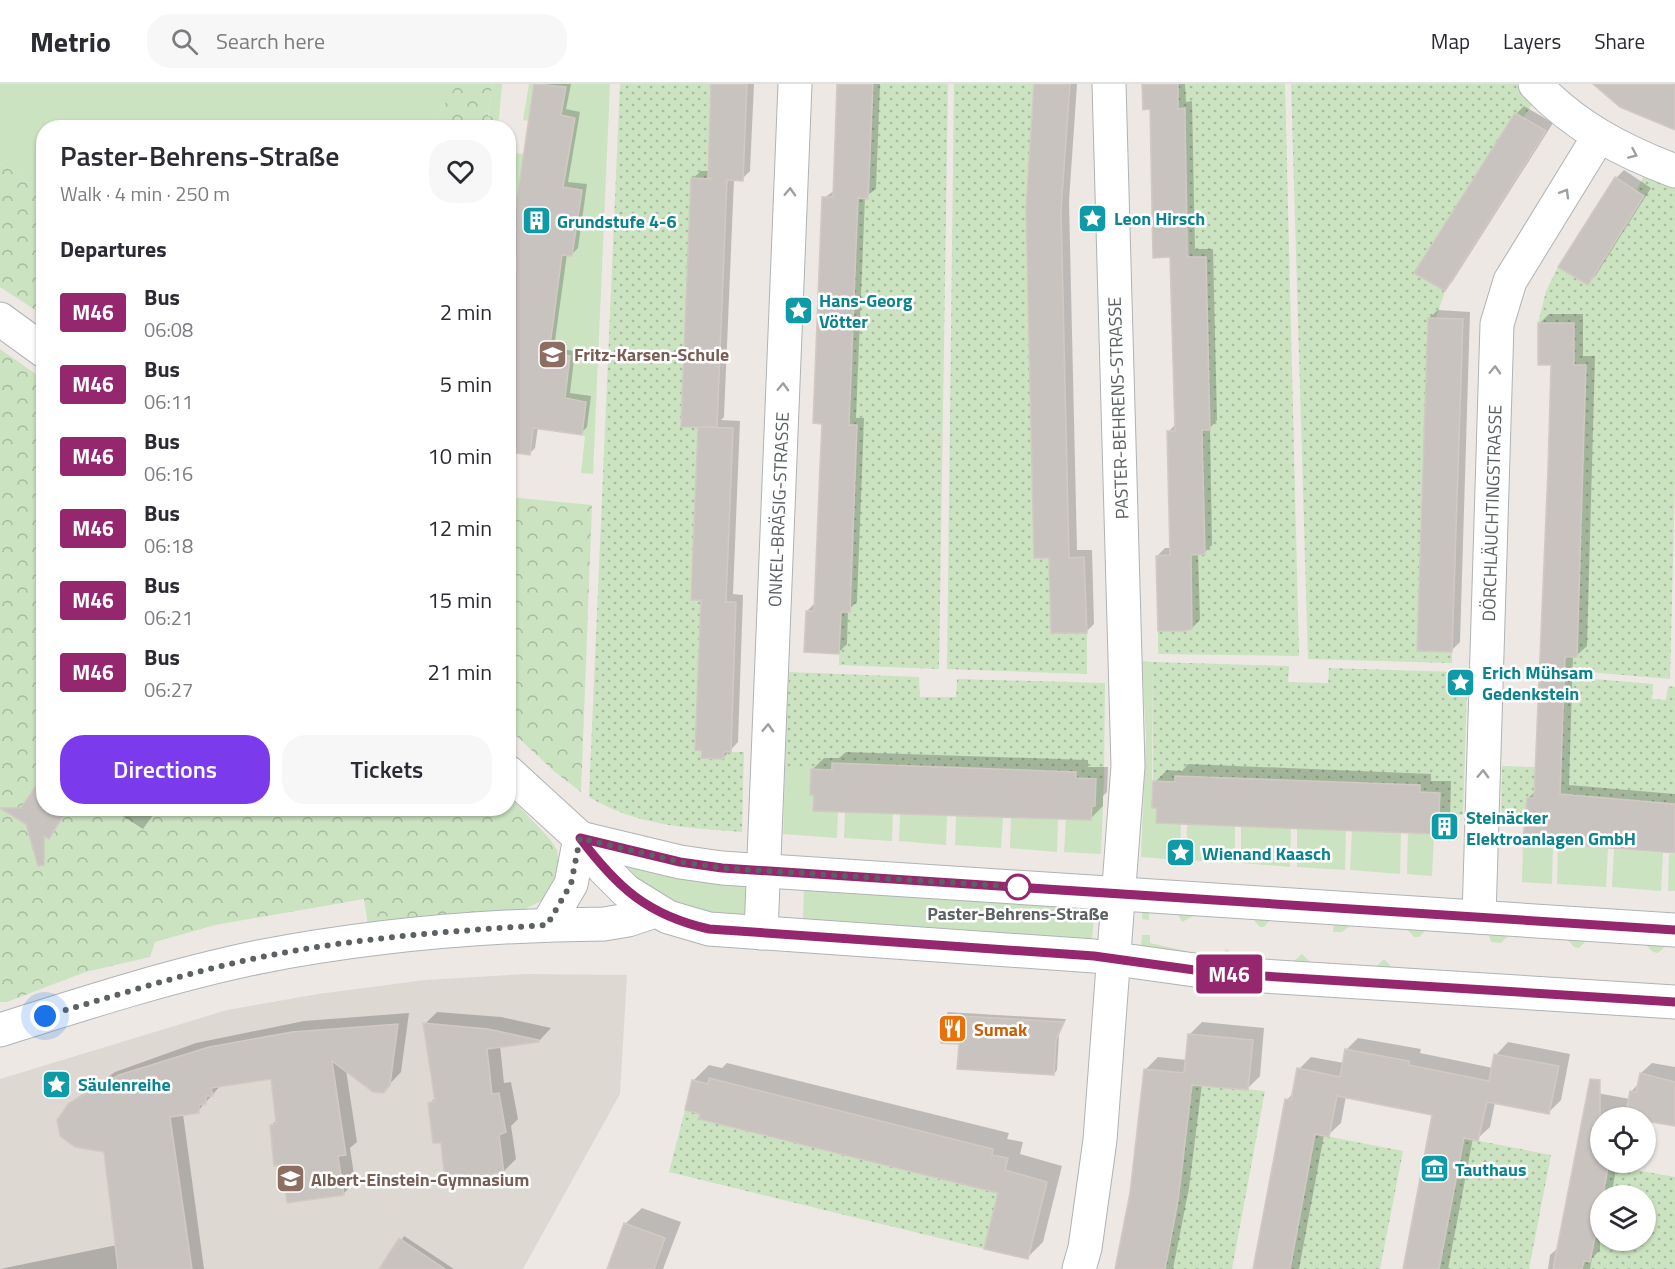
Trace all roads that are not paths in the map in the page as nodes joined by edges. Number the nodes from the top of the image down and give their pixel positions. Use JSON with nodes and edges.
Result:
{"nodes":[{"id":1,"x":795,"y":84,"type":"edge"},
{"id":2,"x":1109,"y":84,"type":"edge"},
{"id":3,"x":1534,"y":84,"type":"edge"},
{"id":4,"x":1599,"y":136,"type":"junction"},
{"id":5,"x":1675,"y":171,"type":"edge"},
{"id":6,"x":0,"y":319,"type":"edge"},
{"id":7,"x":36,"y":345,"type":"edge"},
{"id":8,"x":516,"y":779,"type":"edge"},
{"id":9,"x":580,"y":838,"type":"junction"},
{"id":10,"x":762,"y":871,"type":"junction"},
{"id":11,"x":1120,"y":894,"type":"junction"},
{"id":12,"x":655,"y":911,"type":"junction"},
{"id":13,"x":1479,"y":917,"type":"junction"},
{"id":14,"x":547,"y":925,"type":"junction"},
{"id":15,"x":1675,"y":930,"type":"edge"},
{"id":16,"x":761,"y":933,"type":"junction"},
{"id":17,"x":1116,"y":959,"type":"junction"},
{"id":18,"x":1675,"y":1002,"type":"edge"},
{"id":19,"x":0,"y":1030,"type":"edge"},
{"id":20,"x":1079,"y":1269,"type":"edge"}],
"edges":[{"from":10,"to":1,"type":"street","name":"ONKEL-BRÄSIG-STRASSE","one_way":true},
{"from":2,"to":11,"type":"street","name":"PASTER-BEHRENS-STRASSE"},
{"from":3,"to":4,"type":"street"},
{"from":4,"to":5,"type":"street","one_way":true},
{"from":13,"to":4,"type":"street","name":"DÖRCHLÄUCHTINGSTRASSE","one_way":true},
{"from":6,"to":7,"type":"street"},
{"from":8,"to":9,"type":"street"},
{"from":9,"to":10,"type":"street"},
{"from":9,"to":12,"type":"street"},
{"from":9,"to":14,"type":"street"},
{"from":10,"to":11,"type":"street"},
{"from":10,"to":16,"type":"street","name":"ONKEL-BRÄSIG-STRASSE"},
{"from":11,"to":13,"type":"street"},
{"from":11,"to":17,"type":"street","name":"PASTER-BEHRENS-STRASSE"},
{"from":12,"to":14,"type":"street"},
{"from":12,"to":16,"type":"street"},
{"from":13,"to":15,"type":"street"},
{"from":14,"to":19,"type":"street"},
{"from":16,"to":17,"type":"street"},
{"from":17,"to":18,"type":"street"},
{"from":17,"to":20,"type":"street","name":"PASTER-BEHRENS-STRASSE"}]}
